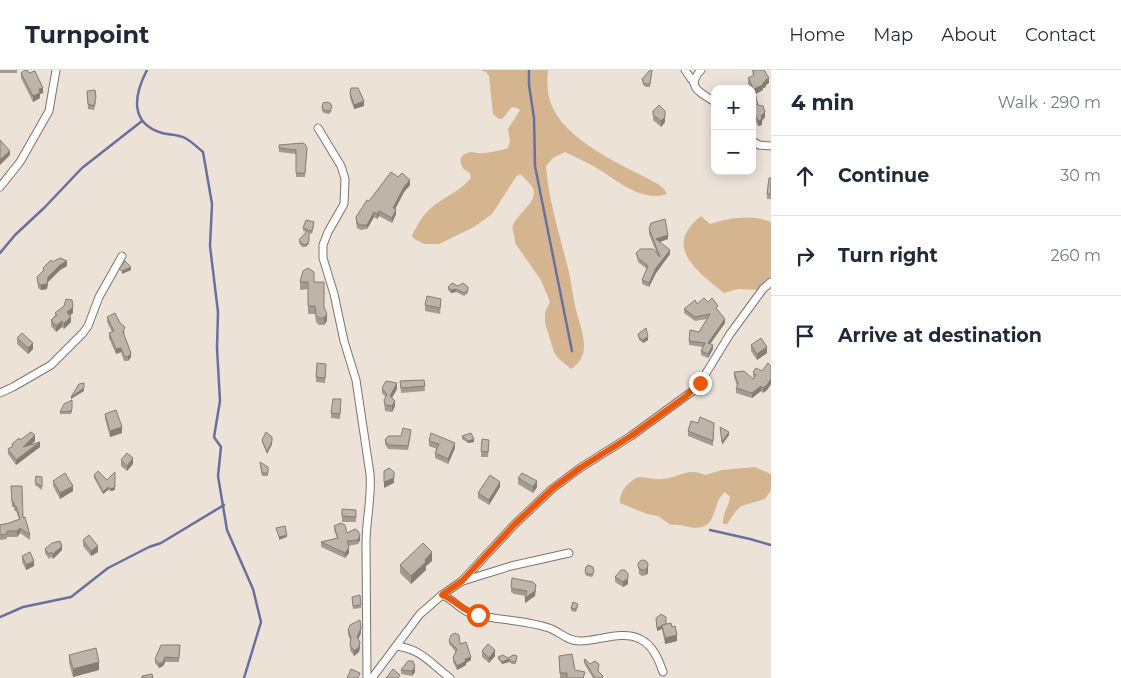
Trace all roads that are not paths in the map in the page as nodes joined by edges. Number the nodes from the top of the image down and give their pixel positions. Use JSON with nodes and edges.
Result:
{"nodes":[{"id":1,"x":56,"y":70,"type":"edge"},
{"id":2,"x":684,"y":70,"type":"edge"},
{"id":3,"x":701,"y":70,"type":"edge"},
{"id":4,"x":694,"y":82,"type":"junction"},
{"id":5,"x":711,"y":99,"type":"edge"},
{"id":6,"x":318,"y":128,"type":"dead end"},
{"id":7,"x":756,"y":143,"type":"edge"},
{"id":8,"x":771,"y":146,"type":"edge"},
{"id":9,"x":0,"y":187,"type":"edge"},
{"id":10,"x":122,"y":256,"type":"dead end"},
{"id":11,"x":771,"y":282,"type":"edge"},
{"id":12,"x":0,"y":393,"type":"edge"},
{"id":13,"x":569,"y":553,"type":"dead end"},
{"id":14,"x":462,"y":581,"type":"junction"},
{"id":15,"x":442,"y":595,"type":"junction"},
{"id":16,"x":396,"y":646,"type":"junction"},
{"id":17,"x":663,"y":672,"type":"dead end"},
{"id":18,"x":367,"y":678,"type":"edge"},
{"id":19,"x":372,"y":678,"type":"edge"},
{"id":20,"x":450,"y":678,"type":"edge"}],
"edges":[{"from":1,"to":9,"type":"street"},
{"from":2,"to":4,"type":"street"},
{"from":3,"to":4,"type":"street"},
{"from":4,"to":5,"type":"street"},
{"from":6,"to":18,"type":"street"},
{"from":7,"to":8,"type":"street"},
{"from":10,"to":12,"type":"street"},
{"from":11,"to":14,"type":"street"},
{"from":13,"to":14,"type":"street"},
{"from":14,"to":15,"type":"street"},
{"from":15,"to":16,"type":"street"},
{"from":15,"to":17,"type":"street"},
{"from":16,"to":19,"type":"street"},
{"from":16,"to":20,"type":"street"}]}
